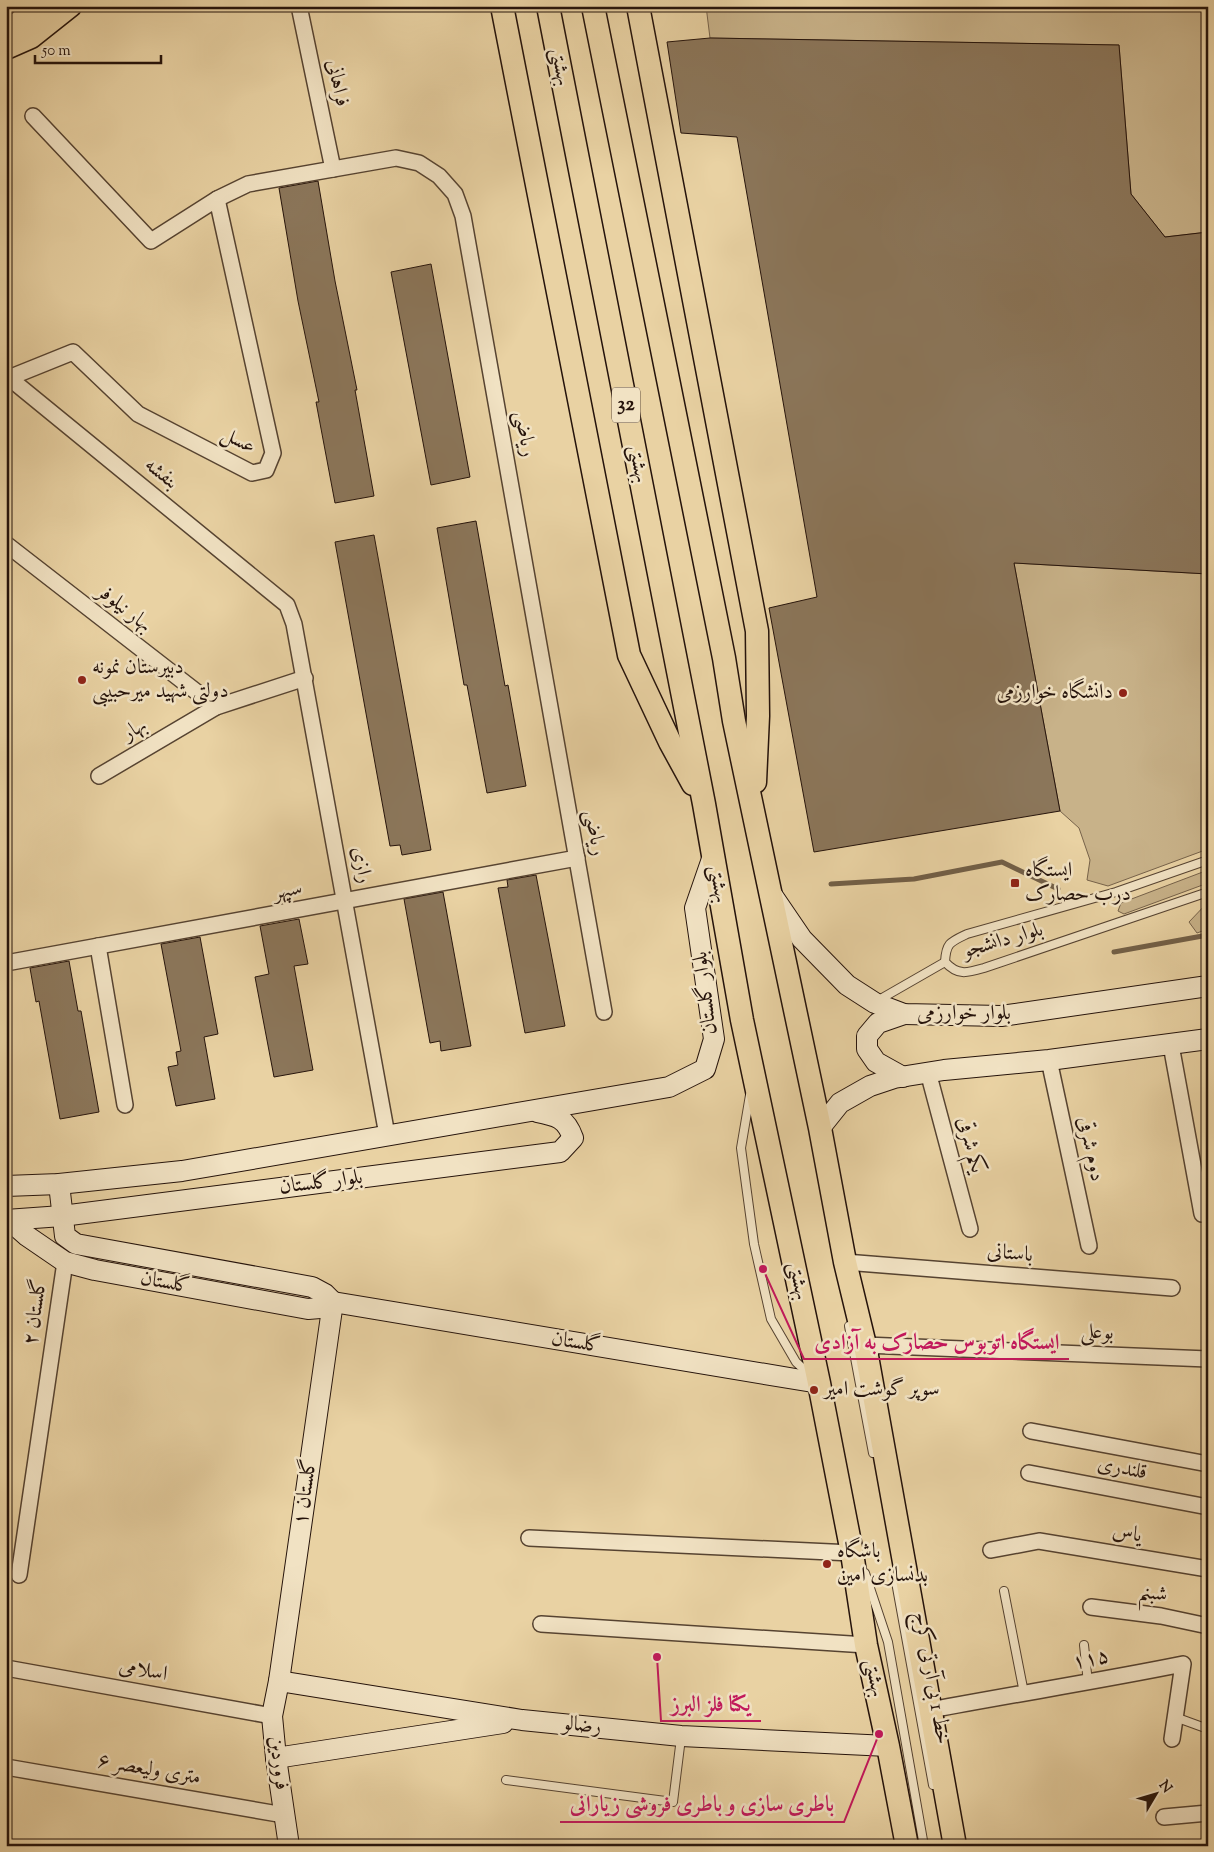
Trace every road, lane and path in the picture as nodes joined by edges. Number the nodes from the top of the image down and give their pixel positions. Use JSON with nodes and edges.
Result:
{"nodes":[{"id":1,"x":38,"y":6,"type":"edge"},
{"id":2,"x":70,"y":6,"type":"edge"},
{"id":3,"x":299,"y":6,"type":"edge"},
{"id":4,"x":502,"y":6,"type":"edge"},
{"id":5,"x":548,"y":6,"type":"edge"},
{"id":6,"x":593,"y":6,"type":"edge"},
{"id":7,"x":604,"y":6,"type":"edge"},
{"id":8,"x":638,"y":6,"type":"edge"},
{"id":9,"x":6,"y":34,"type":"edge"},
{"id":10,"x":6,"y":48,"type":"edge"},
{"id":11,"x":606,"y":72,"type":"junction"},
{"id":12,"x":33,"y":116,"type":"dead end"},
{"id":13,"x":333,"y":169,"type":"junction"},
{"id":14,"x":217,"y":199,"type":"junction"},
{"id":15,"x":7,"y":378,"type":"edge"},
{"id":16,"x":6,"y":544,"type":"edge"},
{"id":17,"x":287,"y":605,"type":"joint"},
{"id":18,"x":304,"y":678,"type":"junction"},
{"id":19,"x":216,"y":707,"type":"junction"},
{"id":20,"x":99,"y":776,"type":"dead end"},
{"id":21,"x":704,"y":804,"type":"junction"},
{"id":22,"x":754,"y":810,"type":"junction"},
{"id":23,"x":713,"y":856,"type":"junction"},
{"id":24,"x":577,"y":858,"type":"junction"},
{"id":25,"x":1208,"y":860,"type":"edge"},
{"id":26,"x":770,"y":892,"type":"junction"},
{"id":27,"x":1208,"y":892,"type":"edge"},
{"id":28,"x":346,"y":902,"type":"junction"},
{"id":29,"x":98,"y":946,"type":"junction"},
{"id":30,"x":945,"y":962,"type":"junction"},
{"id":31,"x":6,"y":963,"type":"edge"},
{"id":32,"x":1208,"y":986,"type":"edge"},
{"id":33,"x":875,"y":1003,"type":"junction"},
{"id":34,"x":604,"y":1012,"type":"dead end"},
{"id":35,"x":904,"y":1014,"type":"junction"},
{"id":36,"x":1208,"y":1039,"type":"edge"},
{"id":37,"x":1171,"y":1044,"type":"junction"},
{"id":38,"x":1049,"y":1060,"type":"junction"},
{"id":39,"x":928,"y":1072,"type":"junction"},
{"id":40,"x":753,"y":1075,"type":"junction"},
{"id":41,"x":903,"y":1077,"type":"junction"},
{"id":42,"x":126,"y":1105,"type":"dead end"},
{"id":43,"x":529,"y":1111,"type":"junction"},
{"id":44,"x":820,"y":1128,"type":"junction"},
{"id":45,"x":387,"y":1135,"type":"junction"},
{"id":46,"x":59,"y":1184,"type":"junction"},
{"id":47,"x":6,"y":1186,"type":"edge"},
{"id":48,"x":1202,"y":1214,"type":"dead end"},
{"id":49,"x":62,"y":1216,"type":"junction"},
{"id":50,"x":8,"y":1220,"type":"edge"},
{"id":51,"x":970,"y":1229,"type":"dead end"},
{"id":52,"x":1089,"y":1246,"type":"dead end"},
{"id":53,"x":65,"y":1262,"type":"junction"},
{"id":54,"x":843,"y":1271,"type":"junction"},
{"id":55,"x":1172,"y":1288,"type":"dead end"},
{"id":56,"x":334,"y":1302,"type":"junction"},
{"id":57,"x":848,"y":1321,"type":"dead end"},
{"id":58,"x":865,"y":1345,"type":"junction"},
{"id":59,"x":1208,"y":1359,"type":"edge"},
{"id":60,"x":819,"y":1383,"type":"junction"},
{"id":61,"x":1031,"y":1431,"type":"dead end"},
{"id":62,"x":1208,"y":1464,"type":"edge"},
{"id":63,"x":875,"y":1466,"type":"dead end"},
{"id":64,"x":1029,"y":1473,"type":"dead end"},
{"id":65,"x":1208,"y":1507,"type":"edge"},
{"id":66,"x":847,"y":1524,"type":"junction"},
{"id":67,"x":528,"y":1538,"type":"dead end"},
{"id":68,"x":991,"y":1550,"type":"dead end"},
{"id":69,"x":852,"y":1553,"type":"junction"},
{"id":70,"x":1208,"y":1569,"type":"edge"},
{"id":71,"x":894,"y":1572,"type":"dead end"},
{"id":72,"x":19,"y":1575,"type":"dead end"},
{"id":73,"x":1004,"y":1591,"type":"dead end"},
{"id":74,"x":1091,"y":1607,"type":"dead end"},
{"id":75,"x":542,"y":1624,"type":"dead end"},
{"id":76,"x":1208,"y":1626,"type":"edge"},
{"id":77,"x":866,"y":1644,"type":"junction"},
{"id":78,"x":1084,"y":1645,"type":"dead end"},
{"id":79,"x":6,"y":1668,"type":"edge"},
{"id":80,"x":279,"y":1681,"type":"junction"},
{"id":81,"x":1088,"y":1683,"type":"junction"},
{"id":82,"x":1024,"y":1693,"type":"junction"},
{"id":83,"x":931,"y":1710,"type":"junction"},
{"id":84,"x":272,"y":1716,"type":"junction"},
{"id":85,"x":1175,"y":1717,"type":"junction"},
{"id":86,"x":522,"y":1720,"type":"junction"},
{"id":87,"x":1208,"y":1729,"type":"edge"},
{"id":88,"x":681,"y":1736,"type":"junction"},
{"id":89,"x":1172,"y":1739,"type":"dead end"},
{"id":90,"x":888,"y":1746,"type":"junction"},
{"id":91,"x":276,"y":1758,"type":"junction"},
{"id":92,"x":6,"y":1767,"type":"edge"},
{"id":93,"x":506,"y":1780,"type":"dead end"},
{"id":94,"x":935,"y":1796,"type":"dead end"},
{"id":95,"x":1208,"y":1813,"type":"edge"},
{"id":96,"x":284,"y":1815,"type":"junction"},
{"id":97,"x":1164,"y":1817,"type":"dead end"},
{"id":98,"x":289,"y":1846,"type":"edge"},
{"id":99,"x":907,"y":1846,"type":"edge"},
{"id":100,"x":924,"y":1846,"type":"edge"},
{"id":101,"x":955,"y":1846,"type":"edge"}],
"edges":[{"from":1,"to":9,"type":"main road"},
{"from":2,"to":10,"type":"main road"},
{"from":3,"to":13,"type":"street","name":"فراهانی"},
{"from":4,"to":21,"type":"main road"},
{"from":5,"to":21,"type":"main road","name":"بهشتى","number":"32"},
{"from":6,"to":11,"type":"main road","name":"بهشتى","number":"32"},
{"from":7,"to":11,"type":"main road"},
{"from":8,"to":22,"type":"main road"},
{"from":11,"to":22,"type":"main road","name":"بهشتى","number":"32"},
{"from":12,"to":14,"type":"street","name":"ریاضی"},
{"from":13,"to":14,"type":"street","name":"ریاضی"},
{"from":13,"to":24,"type":"street","name":"ریاضی"},
{"from":14,"to":15,"type":"street","name":"عسل"},
{"from":15,"to":17,"type":"street","name":"بنفشه"},
{"from":16,"to":19,"type":"street","name":"بهار نیلوفر"},
{"from":17,"to":18,"type":"street","name":"رازی"},
{"from":18,"to":19,"type":"street","name":"بهار"},
{"from":18,"to":28,"type":"street","name":"رازی"},
{"from":19,"to":20,"type":"street","name":"بهار"},
{"from":21,"to":23,"type":"main road","name":"بهشتی","number":"32"},
{"from":22,"to":26,"type":"main road","number":"32"},
{"from":23,"to":40,"type":"main road","name":"بهشتی","number":"32"},
{"from":23,"to":43,"type":"street","name":"بلوار گلستان"},
{"from":24,"to":28,"type":"street","name":"سپهر"},
{"from":24,"to":34,"type":"street","name":"ریاضی"},
{"from":25,"to":30,"type":"lane","name":"بلوار دانشجو"},
{"from":26,"to":33,"type":"street","name":"بلوار خوارزمی"},
{"from":26,"to":44,"type":"main road","number":"32"},
{"from":27,"to":30,"type":"lane","name":"بلوار دانشجو"},
{"from":28,"to":29,"type":"street","name":"سپهر"},
{"from":28,"to":45,"type":"street","name":"رازی"},
{"from":29,"to":31,"type":"street","name":"سپهر"},
{"from":29,"to":42,"type":"street"},
{"from":30,"to":33,"type":"lane"},
{"from":32,"to":35,"type":"street","name":"بلوار خوارزمی"},
{"from":33,"to":35,"type":"street","name":"بلوار خوارزمی"},
{"from":35,"to":41,"type":"street"},
{"from":36,"to":37,"type":"street"},
{"from":37,"to":38,"type":"street"},
{"from":37,"to":48,"type":"street"},
{"from":38,"to":39,"type":"street"},
{"from":38,"to":52,"type":"street","name":"دوم شرقی"},
{"from":39,"to":41,"type":"street"},
{"from":39,"to":51,"type":"street","name":"یکم شرقی"},
{"from":40,"to":60,"type":"main road","name":"بهشتی","number":"32"},
{"from":40,"to":60,"type":"lane"},
{"from":41,"to":44,"type":"street"},
{"from":43,"to":45,"type":"street","name":"بلوار گلستان"},
{"from":43,"to":49,"type":"street","name":"بلوار گلستان"},
{"from":44,"to":54,"type":"main road","number":"32"},
{"from":45,"to":46,"type":"street","name":"بلوار گلستان"},
{"from":46,"to":47,"type":"street","name":"بلوار گلستان"},
{"from":46,"to":49,"type":"street","name":"گلستان"},
{"from":49,"to":50,"type":"street","name":"بلوار گلستان"},
{"from":49,"to":56,"type":"street","name":"گلستان"},
{"from":50,"to":53,"type":"street","name":"گلستان"},
{"from":53,"to":56,"type":"street","name":"گلستان"},
{"from":53,"to":72,"type":"street","name":"گلستان ۲"},
{"from":54,"to":55,"type":"street","name":"باستانی"},
{"from":54,"to":58,"type":"main road","number":"32"},
{"from":56,"to":60,"type":"street","name":"گلستان"},
{"from":56,"to":80,"type":"street","name":"گلستان ۱"},
{"from":57,"to":63,"type":"lane"},
{"from":58,"to":59,"type":"street","name":"بوعلی"},
{"from":58,"to":83,"type":"main road","number":"32"},
{"from":60,"to":66,"type":"main road","name":"بهشتی","number":"32"},
{"from":61,"to":62,"type":"street"},
{"from":64,"to":65,"type":"street","name":"قلندری"},
{"from":66,"to":69,"type":"main road","name":"بهشتی","number":"32"},
{"from":66,"to":100,"type":"lane","name":"خط 1 بی آر تی کرج"},
{"from":67,"to":69,"type":"street"},
{"from":68,"to":70,"type":"street","name":"یاس"},
{"from":69,"to":77,"type":"main road","name":"بهشتی","number":"32"},
{"from":71,"to":94,"type":"lane","name":"خط 1 بی آر تی کرج"},
{"from":73,"to":82,"type":"lane"},
{"from":74,"to":76,"type":"street","name":"شبنم"},
{"from":75,"to":77,"type":"street"},
{"from":77,"to":90,"type":"main road","name":"بهشتی","number":"32"},
{"from":78,"to":81,"type":"lane"},
{"from":79,"to":84,"type":"street","name":"اسلامی"},
{"from":80,"to":84,"type":"street","name":"فروردین"},
{"from":80,"to":86,"type":"street","name":"رضالو"},
{"from":81,"to":82,"type":"street","name":"۱۱۵"},
{"from":81,"to":85,"type":"street","name":"۱۱۵"},
{"from":82,"to":83,"type":"street","name":"۱۱۵"},
{"from":83,"to":101,"type":"main road","number":"32"},
{"from":84,"to":91,"type":"street","name":"فروردین"},
{"from":85,"to":87,"type":"lane"},
{"from":85,"to":89,"type":"street","name":"۱۱۵"},
{"from":86,"to":88,"type":"street","name":"رضالو"},
{"from":86,"to":91,"type":"street"},
{"from":88,"to":90,"type":"street","name":"رضالو"},
{"from":88,"to":93,"type":"lane"},
{"from":90,"to":99,"type":"main road","name":"بهشتی","number":"32"},
{"from":91,"to":96,"type":"street","name":"فروردین"},
{"from":92,"to":96,"type":"street","name":"۶ متری ولیعصر"},
{"from":95,"to":97,"type":"street"},
{"from":96,"to":98,"type":"street","name":"فروردین"}]}
